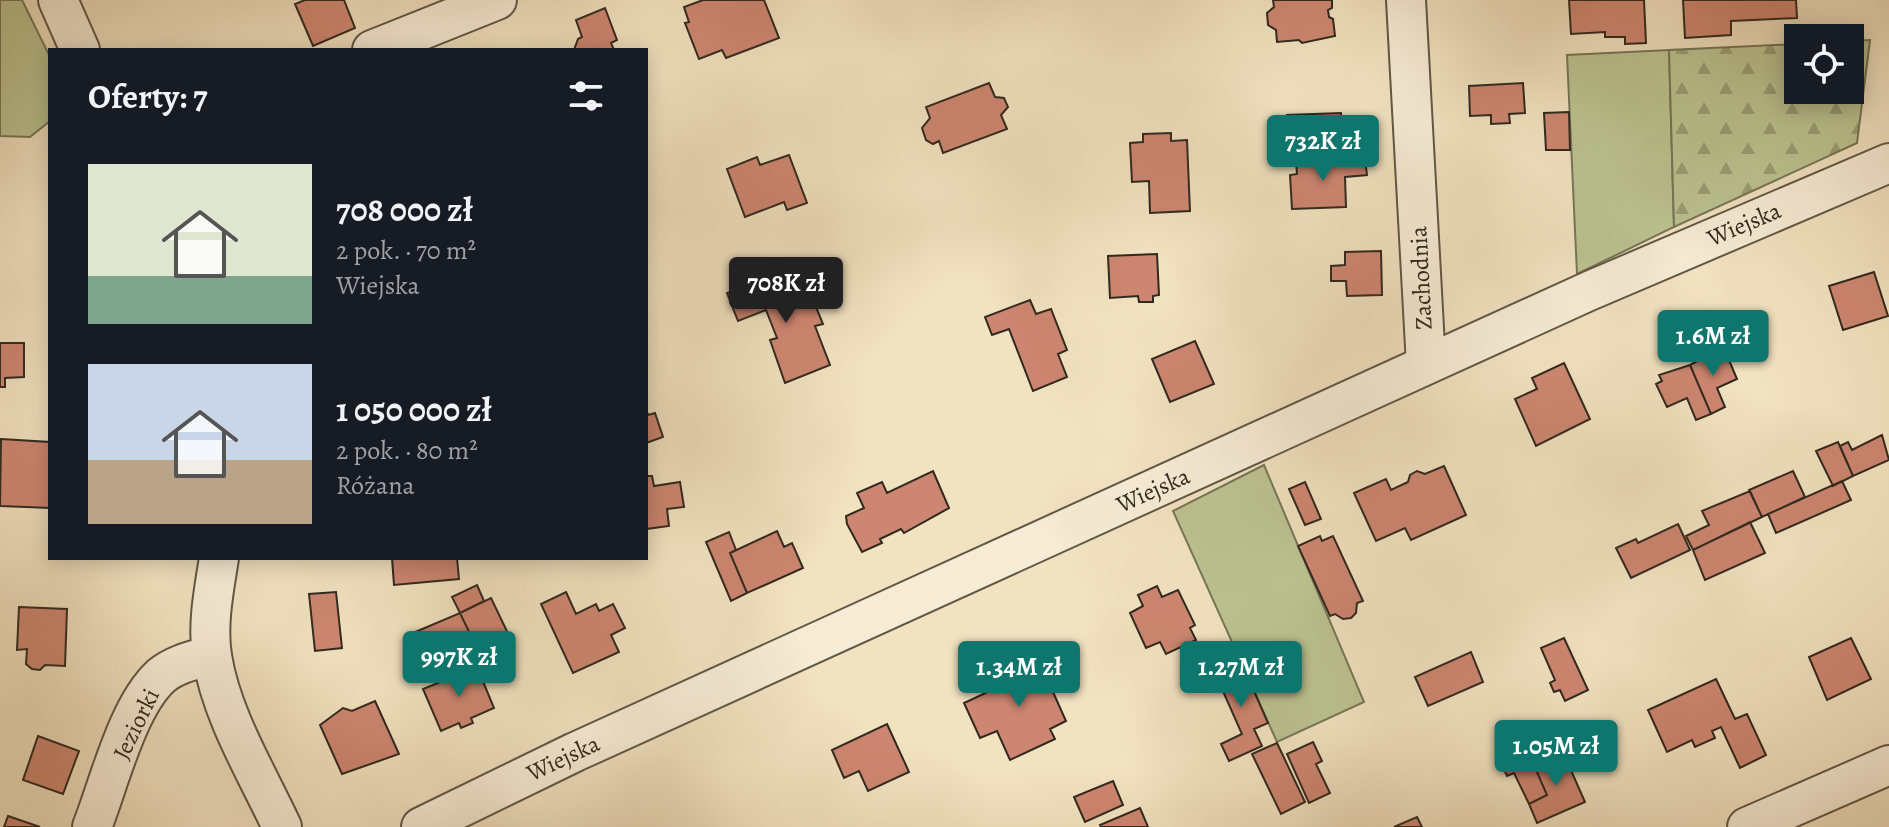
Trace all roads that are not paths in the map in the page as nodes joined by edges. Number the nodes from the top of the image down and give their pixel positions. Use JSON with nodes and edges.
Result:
{"nodes":[{"id":1,"x":58,"y":0,"type":"edge"},
{"id":2,"x":497,"y":0,"type":"edge"},
{"id":3,"x":1406,"y":0,"type":"edge"},
{"id":4,"x":79,"y":48,"type":"edge"},
{"id":5,"x":377,"y":48,"type":"edge"},
{"id":6,"x":1889,"y":163,"type":"edge"},
{"id":7,"x":1426,"y":365,"type":"junction"},
{"id":8,"x":219,"y":560,"type":"edge"},
{"id":9,"x":212,"y":655,"type":"junction"},
{"id":10,"x":1889,"y":765,"type":"edge"},
{"id":11,"x":92,"y":827,"type":"edge"},
{"id":12,"x":282,"y":827,"type":"edge"},
{"id":13,"x":421,"y":827,"type":"edge"},
{"id":14,"x":1747,"y":827,"type":"edge"}],
"edges":[{"from":1,"to":4,"type":"street"},
{"from":2,"to":5,"type":"street"},
{"from":3,"to":7,"type":"street","name":"Zachodnia"},
{"from":6,"to":7,"type":"street","name":"Wiejska"},
{"from":7,"to":13,"type":"street","name":"Wiejska"},
{"from":8,"to":9,"type":"street"},
{"from":9,"to":11,"type":"street","name":"Jeziorki"},
{"from":9,"to":12,"type":"street"},
{"from":10,"to":14,"type":"street"}]}
